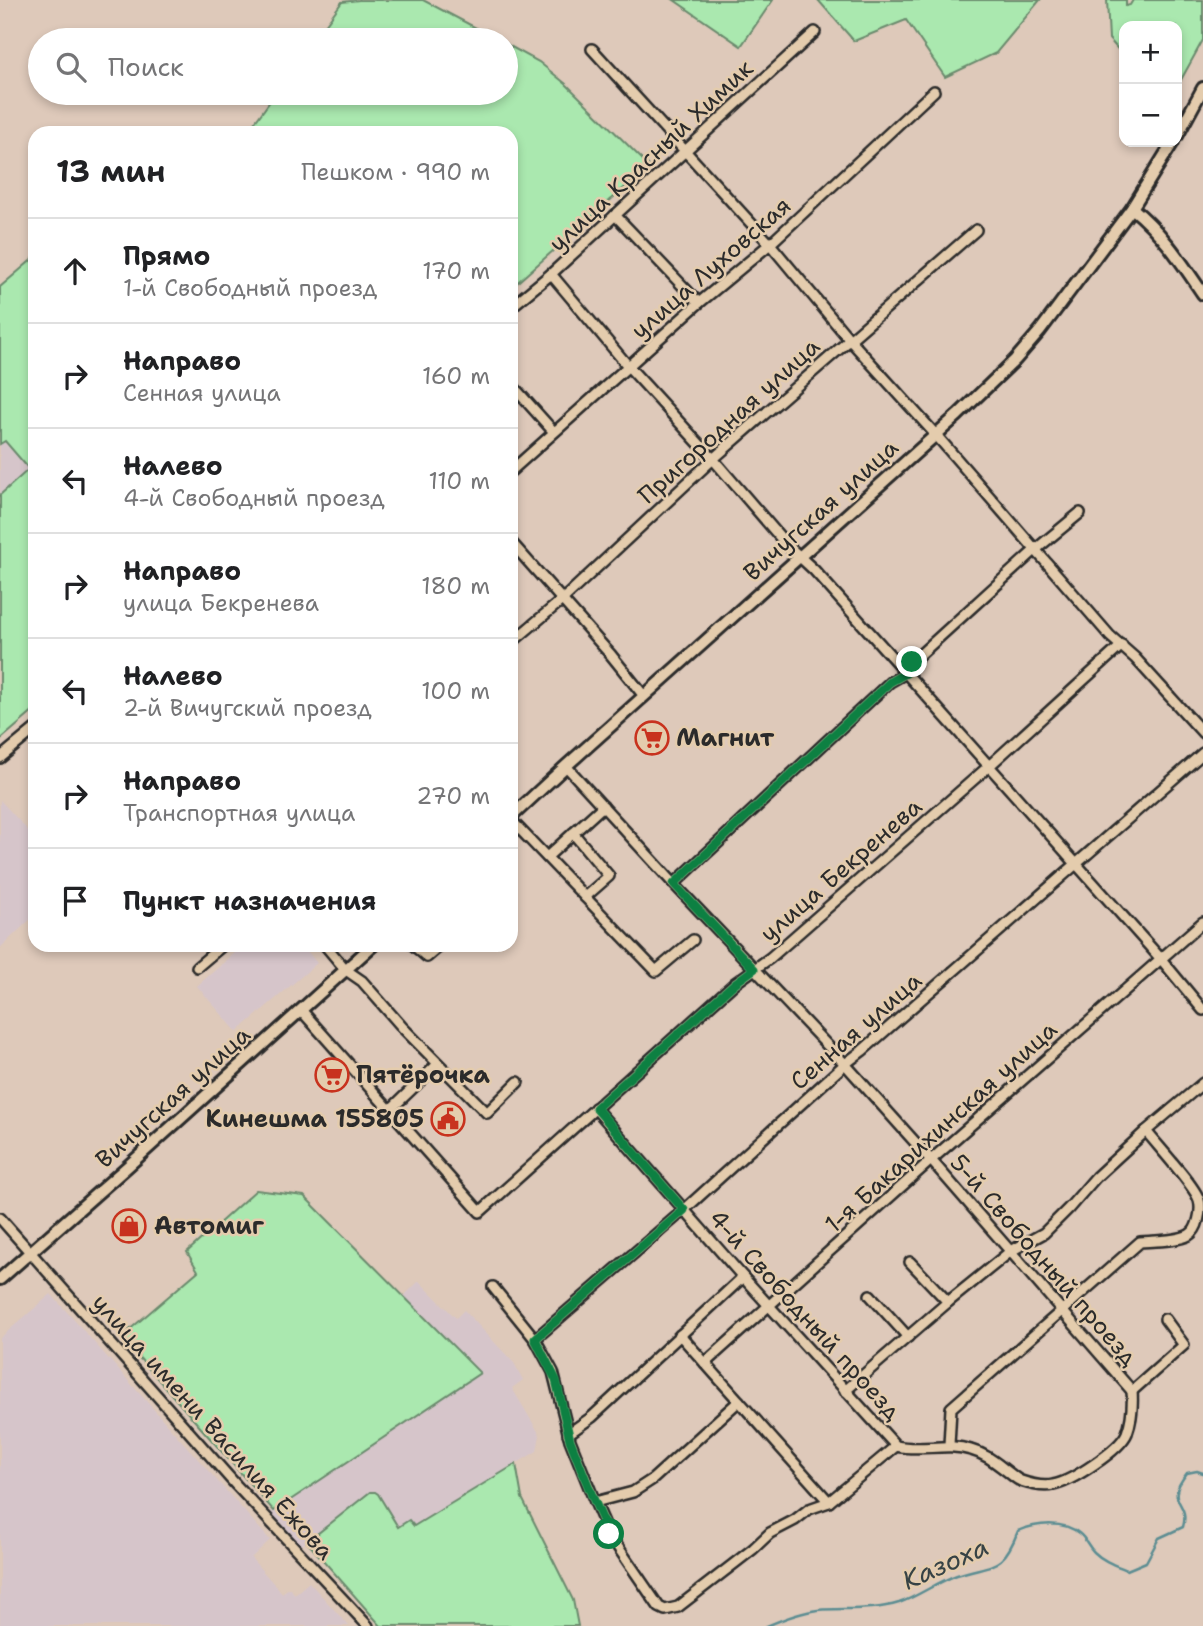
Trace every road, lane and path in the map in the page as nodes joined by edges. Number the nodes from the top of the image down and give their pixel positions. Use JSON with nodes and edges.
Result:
{"nodes":[{"id":1,"x":815,"y":32,"type":"dead end"},
{"id":2,"x":592,"y":49,"type":"dead end"},
{"id":3,"x":1203,"y":88,"type":"edge"},
{"id":4,"x":934,"y":91,"type":"dead end"},
{"id":5,"x":1182,"y":127,"type":"edge"},
{"id":6,"x":1170,"y":147,"type":"edge"},
{"id":7,"x":685,"y":150,"type":"junction"},
{"id":8,"x":1132,"y":208,"type":"junction"},
{"id":9,"x":615,"y":215,"type":"junction"},
{"id":10,"x":976,"y":230,"type":"dead end"},
{"id":11,"x":770,"y":244,"type":"junction"},
{"id":12,"x":551,"y":274,"type":"junction"},
{"id":13,"x":1203,"y":294,"type":"edge"},
{"id":14,"x":518,"y":301,"type":"edge"},
{"id":15,"x":699,"y":303,"type":"junction"},
{"id":16,"x":849,"y":339,"type":"junction"},
{"id":17,"x":628,"y":366,"type":"junction"},
{"id":18,"x":518,"y":392,"type":"edge"},
{"id":19,"x":554,"y":432,"type":"junction"},
{"id":20,"x":936,"y":435,"type":"junction"},
{"id":21,"x":713,"y":459,"type":"junction"},
{"id":22,"x":518,"y":465,"type":"edge"},
{"id":23,"x":1080,"y":513,"type":"dead end"},
{"id":24,"x":518,"y":550,"type":"edge"},
{"id":25,"x":1035,"y":550,"type":"junction"},
{"id":26,"x":800,"y":558,"type":"junction"},
{"id":27,"x":562,"y":600,"type":"junction"},
{"id":28,"x":518,"y":637,"type":"edge"},
{"id":29,"x":1122,"y":645,"type":"junction"},
{"id":30,"x":906,"y":673,"type":"junction"},
{"id":31,"x":644,"y":696,"type":"junction"},
{"id":32,"x":1203,"y":733,"type":"edge"},
{"id":33,"x":28,"y":735,"type":"edge"},
{"id":34,"x":1203,"y":753,"type":"edge"},
{"id":35,"x":0,"y":758,"type":"edge"},
{"id":36,"x":566,"y":766,"type":"junction"},
{"id":37,"x":988,"y":767,"type":"junction"},
{"id":38,"x":603,"y":806,"type":"junction"},
{"id":39,"x":518,"y":812,"type":"edge"},
{"id":40,"x":518,"y":826,"type":"edge"},
{"id":41,"x":573,"y":834,"type":"junction"},
{"id":42,"x":547,"y":857,"type":"junction"},
{"id":43,"x":1076,"y":863,"type":"junction"},
{"id":44,"x":674,"y":884,"type":"junction"},
{"id":45,"x":585,"y":897,"type":"junction"},
{"id":46,"x":1203,"y":922,"type":"edge"},
{"id":47,"x":693,"y":940,"type":"dead end"},
{"id":48,"x":215,"y":952,"type":"edge"},
{"id":49,"x":331,"y":952,"type":"edge"},
{"id":50,"x":365,"y":952,"type":"edge"},
{"id":51,"x":1161,"y":959,"type":"junction"},
{"id":52,"x":197,"y":967,"type":"dead end"},
{"id":53,"x":754,"y":969,"type":"junction"},
{"id":54,"x":346,"y":970,"type":"junction"},
{"id":55,"x":301,"y":1010,"type":"junction"},
{"id":56,"x":1203,"y":1010,"type":"edge"},
{"id":57,"x":438,"y":1064,"type":"junction"},
{"id":58,"x":845,"y":1064,"type":"junction"},
{"id":59,"x":518,"y":1082,"type":"dead end"},
{"id":60,"x":1203,"y":1083,"type":"edge"},
{"id":61,"x":596,"y":1108,"type":"junction"},
{"id":62,"x":390,"y":1110,"type":"junction"},
{"id":63,"x":1146,"y":1131,"type":"junction"},
{"id":64,"x":931,"y":1160,"type":"junction"},
{"id":65,"x":684,"y":1210,"type":"junction"},
{"id":66,"x":0,"y":1218,"type":"edge"},
{"id":67,"x":1011,"y":1251,"type":"junction"},
{"id":68,"x":30,"y":1252,"type":"junction"},
{"id":69,"x":910,"y":1262,"type":"dead end"},
{"id":70,"x":743,"y":1277,"type":"junction"},
{"id":71,"x":0,"y":1279,"type":"edge"},
{"id":72,"x":493,"y":1287,"type":"dead end"},
{"id":73,"x":870,"y":1295,"type":"dead end"},
{"id":74,"x":948,"y":1302,"type":"junction"},
{"id":75,"x":769,"y":1306,"type":"junction"},
{"id":76,"x":1062,"y":1311,"type":"junction"},
{"id":77,"x":1165,"y":1319,"type":"dead end"},
{"id":78,"x":680,"y":1335,"type":"junction"},
{"id":79,"x":908,"y":1337,"type":"junction"},
{"id":80,"x":535,"y":1339,"type":"junction"},
{"id":81,"x":705,"y":1363,"type":"junction"},
{"id":82,"x":845,"y":1391,"type":"junction"},
{"id":83,"x":1132,"y":1391,"type":"junction"},
{"id":84,"x":739,"y":1401,"type":"junction"},
{"id":85,"x":568,"y":1434,"type":"junction"},
{"id":86,"x":948,"y":1445,"type":"junction"},
{"id":87,"x":896,"y":1446,"type":"junction"},
{"id":88,"x":595,"y":1502,"type":"junction"},
{"id":89,"x":829,"y":1502,"type":"junction"},
{"id":90,"x":368,"y":1626,"type":"edge"}],
"edges":[{"from":1,"to":7,"type":"street","name":"улица Красный Химик"},
{"from":2,"to":7,"type":"street"},
{"from":3,"to":5,"type":"main road"},
{"from":4,"to":11,"type":"street","name":"улица Луховская"},
{"from":6,"to":8,"type":"main road","name":"Вичугская улица"},
{"from":7,"to":9,"type":"street","name":"улица Красный Химик"},
{"from":7,"to":11,"type":"street"},
{"from":8,"to":13,"type":"main road"},
{"from":8,"to":20,"type":"main road","name":"Вичугская улица"},
{"from":9,"to":12,"type":"street","name":"улица Красный Химик"},
{"from":9,"to":15,"type":"street"},
{"from":10,"to":16,"type":"street","name":"Пригородная улица"},
{"from":11,"to":15,"type":"street","name":"улица Луховская"},
{"from":11,"to":16,"type":"street"},
{"from":12,"to":14,"type":"street","name":"улица Красный Химик"},
{"from":12,"to":17,"type":"street"},
{"from":15,"to":17,"type":"street","name":"улица Луховская"},
{"from":16,"to":20,"type":"street"},
{"from":16,"to":21,"type":"street","name":"Пригородная улица"},
{"from":17,"to":19,"type":"street","name":"улица Луховская"},
{"from":17,"to":21,"type":"street"},
{"from":18,"to":19,"type":"street"},
{"from":19,"to":22,"type":"street","name":"улица Луховская"},
{"from":20,"to":25,"type":"street"},
{"from":20,"to":26,"type":"main road","name":"Вичугская улица"},
{"from":21,"to":26,"type":"street"},
{"from":21,"to":27,"type":"street","name":"Пригородная улица"},
{"from":23,"to":25,"type":"street"},
{"from":24,"to":27,"type":"street"},
{"from":25,"to":29,"type":"street"},
{"from":25,"to":30,"type":"street"},
{"from":26,"to":30,"type":"street"},
{"from":26,"to":31,"type":"main road","name":"Вичугская улица"},
{"from":27,"to":28,"type":"street","name":"Пригородная улица"},
{"from":27,"to":31,"type":"street"},
{"from":29,"to":32,"type":"street"},
{"from":29,"to":37,"type":"street","name":"улица Бекренева"},
{"from":30,"to":37,"type":"street"},
{"from":30,"to":44,"type":"street"},
{"from":31,"to":36,"type":"main road","name":"Вичугская улица"},
{"from":33,"to":35,"type":"street"},
{"from":34,"to":43,"type":"street","name":"Сенная улица"},
{"from":36,"to":38,"type":"street","name":"5-й Свободный проезд"},
{"from":36,"to":39,"type":"main road","name":"Вичугская улица"},
{"from":37,"to":43,"type":"street"},
{"from":37,"to":53,"type":"street","name":"улица Бекренева"},
{"from":38,"to":41,"type":"street"},
{"from":38,"to":44,"type":"street","name":"5-й Свободный проезд"},
{"from":40,"to":42,"type":"street"},
{"from":41,"to":42,"type":"street"},
{"from":41,"to":45,"type":"street"},
{"from":42,"to":45,"type":"street"},
{"from":43,"to":51,"type":"street"},
{"from":43,"to":58,"type":"street","name":"Сенная улица"},
{"from":44,"to":53,"type":"street","name":"5-й Свободный проезд"},
{"from":45,"to":47,"type":"street"},
{"from":46,"to":51,"type":"street","name":"1-я Бакарихинская улица"},
{"from":48,"to":52,"type":"street"},
{"from":49,"to":54,"type":"street"},
{"from":50,"to":54,"type":"main road","name":"Вичугская улица"},
{"from":51,"to":56,"type":"street"},
{"from":51,"to":64,"type":"street","name":"1-я Бакарихинская улица"},
{"from":53,"to":58,"type":"street","name":"5-й Свободный проезд"},
{"from":53,"to":61,"type":"street","name":"улица Бекренева"},
{"from":54,"to":55,"type":"main road","name":"Вичугская улица"},
{"from":54,"to":57,"type":"street"},
{"from":55,"to":62,"type":"street"},
{"from":55,"to":68,"type":"main road","name":"Вичугская улица"},
{"from":57,"to":59,"type":"street"},
{"from":57,"to":62,"type":"street"},
{"from":58,"to":64,"type":"street","name":"5-й Свободный проезд"},
{"from":58,"to":65,"type":"street","name":"Сенная улица"},
{"from":60,"to":63,"type":"street"},
{"from":61,"to":62,"type":"street","name":"улица Бекренева"},
{"from":61,"to":65,"type":"street","name":"4-й Свободный проезд"},
{"from":63,"to":67,"type":"street"},
{"from":63,"to":76,"type":"street"},
{"from":64,"to":67,"type":"street","name":"5-й Свободный проезд"},
{"from":64,"to":75,"type":"street","name":"1-я Бакарихинская улица"},
{"from":65,"to":70,"type":"street","name":"4-й Свободный проезд"},
{"from":65,"to":80,"type":"street","name":"Сенная улица"},
{"from":66,"to":68,"type":"street"},
{"from":67,"to":74,"type":"street"},
{"from":67,"to":76,"type":"street","name":"5-й Свободный проезд"},
{"from":68,"to":71,"type":"main road","name":"Вичугская улица"},
{"from":68,"to":90,"type":"street","name":"улица имени Василия Ежова"},
{"from":69,"to":74,"type":"street"},
{"from":70,"to":75,"type":"street","name":"4-й Свободный проезд"},
{"from":70,"to":78,"type":"street"},
{"from":72,"to":80,"type":"street"},
{"from":73,"to":79,"type":"street"},
{"from":74,"to":79,"type":"street"},
{"from":75,"to":81,"type":"street","name":"1-я Бакарихинская улица"},
{"from":75,"to":82,"type":"street","name":"4-й Свободный проезд"},
{"from":76,"to":83,"type":"street","name":"5-й Свободный проезд"},
{"from":76,"to":86,"type":"street"},
{"from":77,"to":83,"type":"street"},
{"from":78,"to":81,"type":"street"},
{"from":78,"to":85,"type":"street"},
{"from":79,"to":82,"type":"street"},
{"from":80,"to":85,"type":"street"},
{"from":81,"to":84,"type":"street"},
{"from":82,"to":87,"type":"street","name":"4-й Свободный проезд"},
{"from":83,"to":86,"type":"street","name":"4-й Свободный проезд"},
{"from":84,"to":88,"type":"street"},
{"from":84,"to":89,"type":"street"},
{"from":85,"to":88,"type":"street"},
{"from":86,"to":87,"type":"street","name":"4-й Свободный проезд"},
{"from":87,"to":89,"type":"street"},
{"from":88,"to":89,"type":"street"}]}
